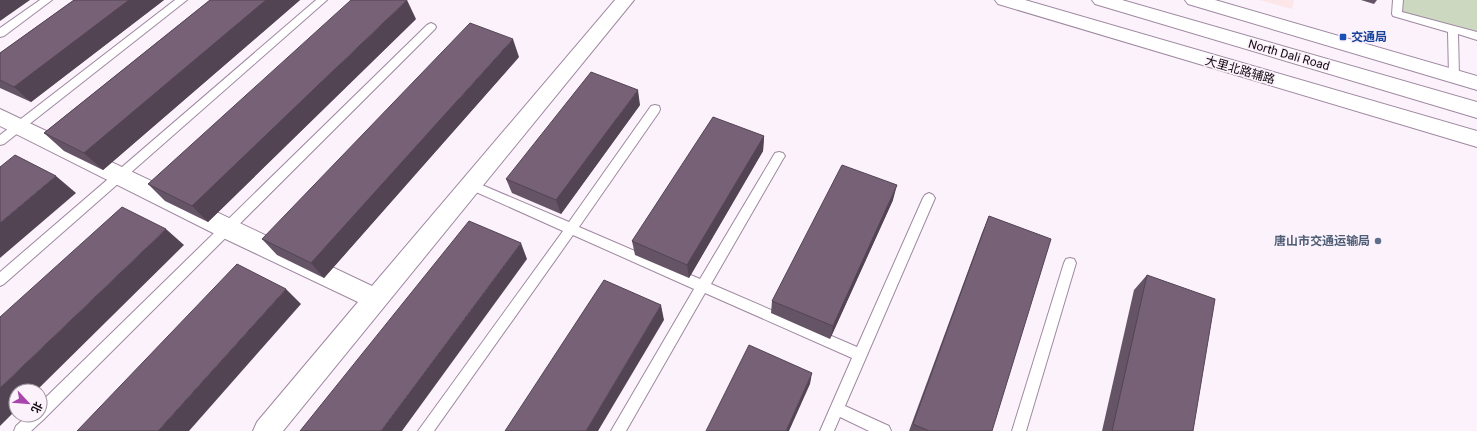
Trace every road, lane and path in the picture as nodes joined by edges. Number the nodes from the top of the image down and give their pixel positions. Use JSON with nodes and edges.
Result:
{"nodes":[{"id":1,"x":48,"y":0,"type":"edge"},
{"id":2,"x":182,"y":0,"type":"edge"},
{"id":3,"x":322,"y":0,"type":"edge"},
{"id":4,"x":625,"y":0,"type":"edge"},
{"id":5,"x":1004,"y":0,"type":"edge"},
{"id":6,"x":1101,"y":0,"type":"edge"},
{"id":7,"x":1194,"y":0,"type":"edge"},
{"id":8,"x":1398,"y":0,"type":"edge"},
{"id":9,"x":431,"y":27,"type":"dead end"},
{"id":10,"x":1453,"y":29,"type":"junction"},
{"id":11,"x":0,"y":33,"type":"edge"},
{"id":12,"x":1477,"y":36,"type":"edge"},
{"id":13,"x":1454,"y":76,"type":"junction"},
{"id":14,"x":1477,"y":83,"type":"edge"},
{"id":15,"x":655,"y":109,"type":"dead end"},
{"id":16,"x":1477,"y":110,"type":"edge"},
{"id":17,"x":9,"y":122,"type":"edge"},
{"id":18,"x":1477,"y":139,"type":"edge"},
{"id":19,"x":0,"y":141,"type":"edge"},
{"id":20,"x":779,"y":156,"type":"dead end"},
{"id":21,"x":119,"y":176,"type":"junction"},
{"id":22,"x":471,"y":185,"type":"junction"},
{"id":23,"x":929,"y":198,"type":"dead end"},
{"id":24,"x":227,"y":229,"type":"junction"},
{"id":25,"x":571,"y":229,"type":"junction"},
{"id":26,"x":1070,"y":263,"type":"dead end"},
{"id":27,"x":0,"y":280,"type":"edge"},
{"id":28,"x":703,"y":286,"type":"junction"},
{"id":29,"x":376,"y":299,"type":"junction"},
{"id":30,"x":860,"y":355,"type":"junction"},
{"id":31,"x":48,"y":405,"type":"edge"},
{"id":32,"x":837,"y":409,"type":"junction"},
{"id":33,"x":30,"y":423,"type":"edge"},
{"id":34,"x":21,"y":431,"type":"edge"},
{"id":35,"x":266,"y":431,"type":"edge"},
{"id":36,"x":425,"y":431,"type":"edge"},
{"id":37,"x":618,"y":431,"type":"edge"},
{"id":38,"x":827,"y":431,"type":"edge"},
{"id":39,"x":884,"y":431,"type":"edge"},
{"id":40,"x":1019,"y":431,"type":"edge"}],
"edges":[{"from":1,"to":11,"type":"lane"},
{"from":2,"to":17,"type":"lane"},
{"from":3,"to":21,"type":"lane"},
{"from":4,"to":22,"type":"street"},
{"from":5,"to":18,"type":"street","name":"大里北路辅路"},
{"from":6,"to":16,"type":"street","name":"North Dali Road"},
{"from":7,"to":13,"type":"street"},
{"from":8,"to":10,"type":"lane"},
{"from":9,"to":24,"type":"lane"},
{"from":10,"to":12,"type":"lane"},
{"from":10,"to":13,"type":"lane"},
{"from":13,"to":14,"type":"street"},
{"from":15,"to":25,"type":"lane"},
{"from":17,"to":19,"type":"lane"},
{"from":17,"to":21,"type":"street"},
{"from":20,"to":28,"type":"lane"},
{"from":21,"to":24,"type":"street"},
{"from":21,"to":27,"type":"lane"},
{"from":22,"to":25,"type":"lane"},
{"from":22,"to":29,"type":"street"},
{"from":23,"to":30,"type":"lane"},
{"from":24,"to":29,"type":"street"},
{"from":24,"to":31,"type":"lane"},
{"from":25,"to":28,"type":"lane"},
{"from":25,"to":36,"type":"lane"},
{"from":26,"to":40,"type":"lane"},
{"from":28,"to":30,"type":"lane"},
{"from":28,"to":37,"type":"lane"},
{"from":29,"to":35,"type":"street"},
{"from":30,"to":32,"type":"lane"},
{"from":32,"to":38,"type":"lane"},
{"from":32,"to":39,"type":"lane"},
{"from":33,"to":34,"type":"lane"}]}
